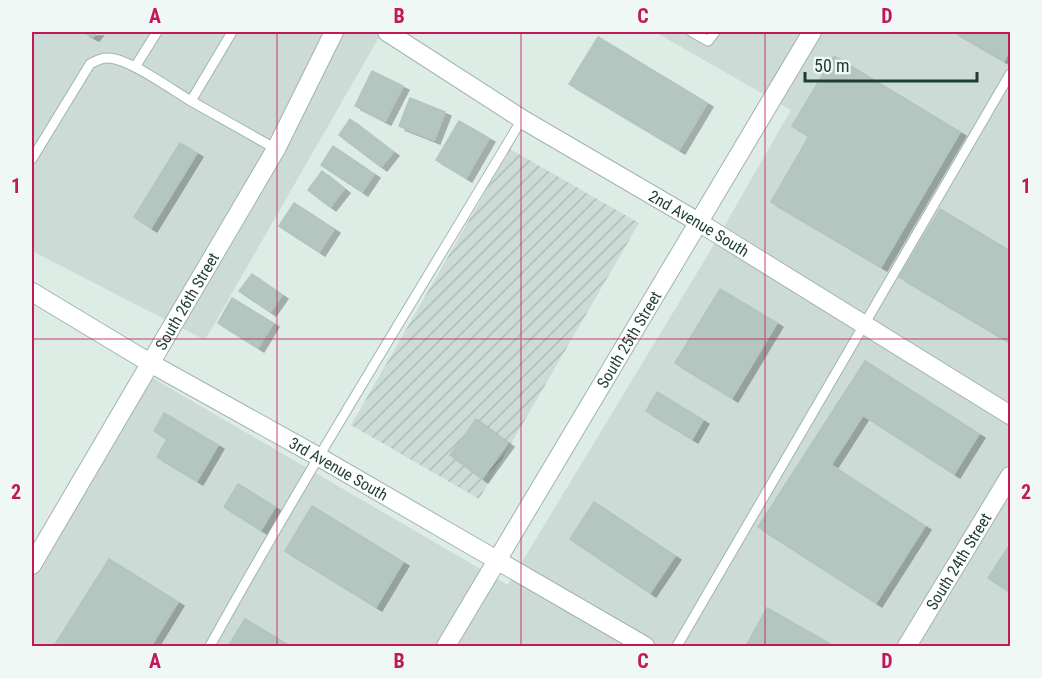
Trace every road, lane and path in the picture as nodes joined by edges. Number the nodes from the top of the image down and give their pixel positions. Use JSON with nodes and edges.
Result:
{"nodes":[{"id":1,"x":158,"y":32,"type":"edge"},
{"id":2,"x":232,"y":32,"type":"edge"},
{"id":3,"x":334,"y":32,"type":"edge"},
{"id":4,"x":387,"y":32,"type":"edge"},
{"id":5,"x":692,"y":32,"type":"edge"},
{"id":6,"x":715,"y":32,"type":"edge"},
{"id":7,"x":812,"y":32,"type":"edge"},
{"id":8,"x":135,"y":67,"type":"junction"},
{"id":9,"x":1011,"y":74,"type":"edge"},
{"id":10,"x":191,"y":101,"type":"junction"},
{"id":11,"x":522,"y":118,"type":"junction"},
{"id":12,"x":276,"y":149,"type":"junction"},
{"id":13,"x":32,"y":159,"type":"edge"},
{"id":14,"x":700,"y":223,"type":"junction"},
{"id":15,"x":32,"y":292,"type":"edge"},
{"id":16,"x":865,"y":324,"type":"junction"},
{"id":17,"x":150,"y":363,"type":"junction"},
{"id":18,"x":1011,"y":415,"type":"edge"},
{"id":19,"x":319,"y":457,"type":"junction"},
{"id":20,"x":1011,"y":476,"type":"edge"},
{"id":21,"x":498,"y":561,"type":"junction"},
{"id":22,"x":32,"y":565,"type":"edge"},
{"id":23,"x":210,"y":646,"type":"edge"},
{"id":24,"x":446,"y":646,"type":"edge"},
{"id":25,"x":645,"y":646,"type":"edge"},
{"id":26,"x":677,"y":646,"type":"edge"},
{"id":27,"x":907,"y":646,"type":"edge"}],
"edges":[{"from":1,"to":8,"type":"lane"},
{"from":2,"to":10,"type":"lane"},
{"from":3,"to":12,"type":"street","name":"South 26th Street"},
{"from":4,"to":11,"type":"street","name":"2nd Avenue South"},
{"from":5,"to":6,"type":"lane"},
{"from":7,"to":14,"type":"street","name":"South 25th Street"},
{"from":8,"to":10,"type":"lane"},
{"from":8,"to":13,"type":"lane"},
{"from":9,"to":16,"type":"lane"},
{"from":10,"to":12,"type":"lane"},
{"from":11,"to":14,"type":"street","name":"2nd Avenue South"},
{"from":11,"to":19,"type":"lane"},
{"from":12,"to":17,"type":"street","name":"South 26th Street"},
{"from":14,"to":16,"type":"street","name":"2nd Avenue South"},
{"from":14,"to":21,"type":"street","name":"South 25th Street"},
{"from":15,"to":17,"type":"street","name":"3rd Avenue South"},
{"from":16,"to":18,"type":"street","name":"2nd Avenue South"},
{"from":16,"to":26,"type":"lane"},
{"from":17,"to":19,"type":"street","name":"3rd Avenue South"},
{"from":17,"to":22,"type":"street","name":"South 26th Street"},
{"from":19,"to":21,"type":"street","name":"3rd Avenue South"},
{"from":19,"to":23,"type":"lane"},
{"from":20,"to":27,"type":"street","name":"South 24th Street"},
{"from":21,"to":24,"type":"street","name":"South 25th Street"},
{"from":21,"to":25,"type":"street","name":"3rd Avenue South"}]}
